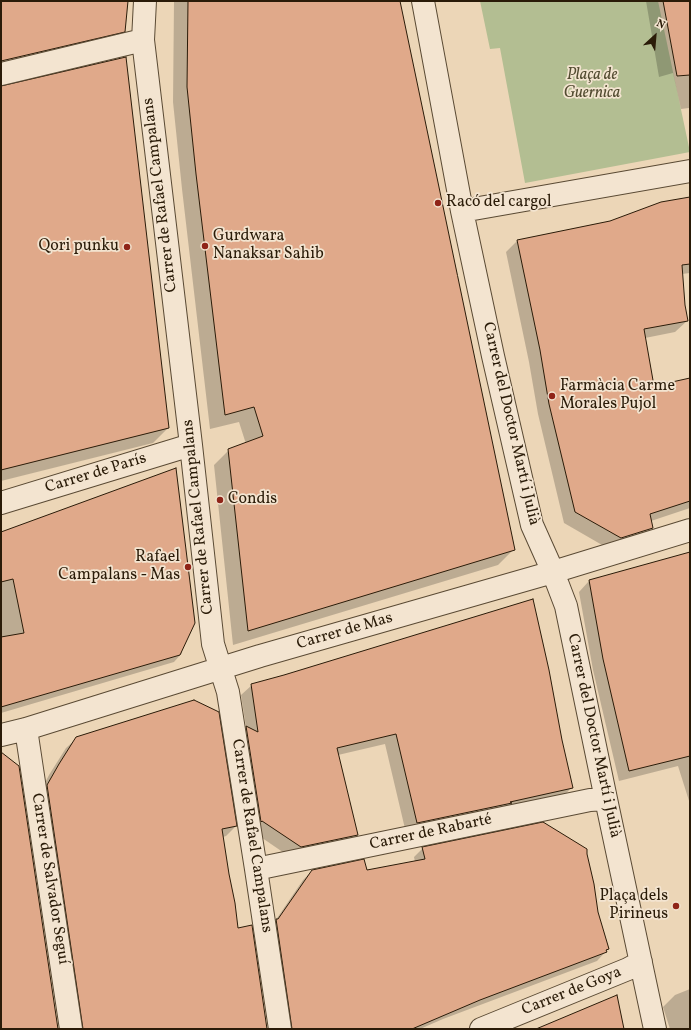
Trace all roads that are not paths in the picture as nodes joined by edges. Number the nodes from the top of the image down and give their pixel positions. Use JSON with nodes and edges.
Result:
{"nodes":[{"id":1,"x":145,"y":1,"type":"edge"},
{"id":2,"x":423,"y":1,"type":"edge"},
{"id":3,"x":143,"y":40,"type":"junction"},
{"id":4,"x":1,"y":74,"type":"edge"},
{"id":5,"x":690,"y":170,"type":"edge"},
{"id":6,"x":462,"y":211,"type":"junction"},
{"id":7,"x":191,"y":445,"type":"junction"},
{"id":8,"x":1,"y":503,"type":"edge"},
{"id":9,"x":690,"y":530,"type":"edge"},
{"id":10,"x":553,"y":572,"type":"junction"},
{"id":11,"x":220,"y":668,"type":"junction"},
{"id":12,"x":26,"y":729,"type":"junction"},
{"id":13,"x":1,"y":735,"type":"edge"},
{"id":14,"x":606,"y":799,"type":"junction"},
{"id":15,"x":256,"y":869,"type":"junction"},
{"id":16,"x":641,"y":962,"type":"junction"},
{"id":17,"x":71,"y":1029,"type":"edge"},
{"id":18,"x":280,"y":1029,"type":"edge"},
{"id":19,"x":481,"y":1029,"type":"edge"},
{"id":20,"x":655,"y":1029,"type":"edge"}],
"edges":[{"from":1,"to":3,"type":"street","name":"Carrer de Rafael Campalans"},
{"from":2,"to":6,"type":"street","name":"Carrer del Doctor Martí i Julià"},
{"from":3,"to":4,"type":"street"},
{"from":3,"to":7,"type":"street","name":"Carrer de Rafael Campalans"},
{"from":5,"to":6,"type":"street"},
{"from":6,"to":10,"type":"street","name":"Carrer del Doctor Martí i Julià"},
{"from":7,"to":8,"type":"street","name":"Carrer de París"},
{"from":7,"to":11,"type":"street","name":"Carrer de Rafael Campalans"},
{"from":9,"to":10,"type":"street","name":"Carrer de Mas"},
{"from":10,"to":11,"type":"street","name":"Carrer de Mas"},
{"from":10,"to":14,"type":"street","name":"Carrer del Doctor Martí i Julià"},
{"from":11,"to":12,"type":"street","name":"Carrer de Mas"},
{"from":11,"to":15,"type":"street","name":"Carrer de Rafael Campalans"},
{"from":12,"to":13,"type":"street","name":"Carrer de Mas"},
{"from":12,"to":17,"type":"street","name":"Carrer de Salvador Seguí"},
{"from":14,"to":15,"type":"street","name":"Carrer de Rabarté"},
{"from":14,"to":16,"type":"street","name":"Carrer del Doctor Martí i Julià"},
{"from":15,"to":18,"type":"street","name":"Carrer de Rafael Campalans"},
{"from":16,"to":19,"type":"street","name":"Carrer de Goya"},
{"from":16,"to":20,"type":"street","name":"Carrer del Doctor Martí i Julià"}]}
